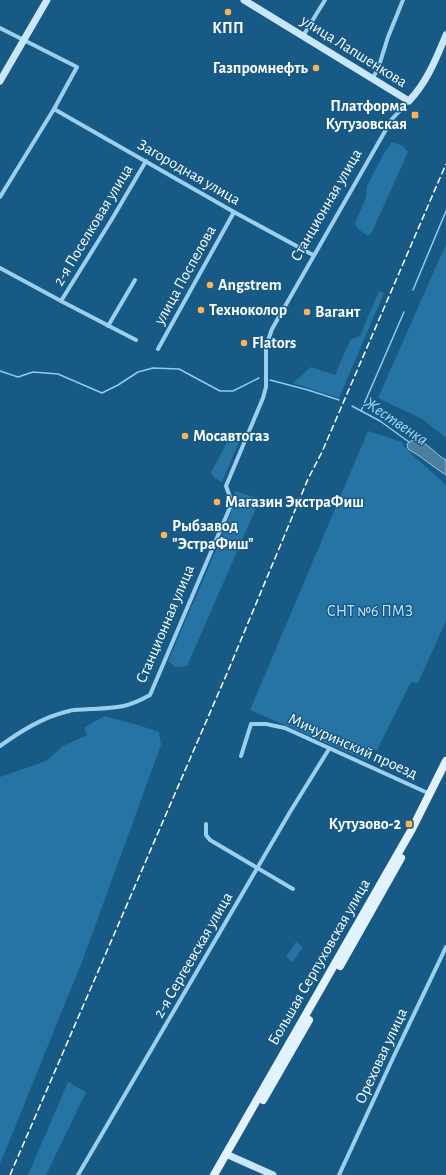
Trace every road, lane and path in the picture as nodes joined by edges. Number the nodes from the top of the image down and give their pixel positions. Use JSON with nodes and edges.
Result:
{"nodes":[{"id":1,"x":47,"y":0,"type":"edge"},
{"id":2,"x":244,"y":0,"type":"edge"},
{"id":3,"x":325,"y":0,"type":"edge"},
{"id":4,"x":403,"y":0,"type":"edge"},
{"id":5,"x":0,"y":28,"type":"edge"},
{"id":6,"x":446,"y":35,"type":"edge"},
{"id":7,"x":303,"y":36,"type":"junction"},
{"id":8,"x":24,"y":40,"type":"junction"},
{"id":9,"x":372,"y":78,"type":"junction"},
{"id":10,"x":0,"y":81,"type":"edge"},
{"id":11,"x":409,"y":101,"type":"junction"},
{"id":12,"x":54,"y":109,"type":"junction"},
{"id":13,"x":146,"y":161,"type":"junction"},
{"id":14,"x":0,"y":196,"type":"edge"},
{"id":15,"x":234,"y":212,"type":"junction"},
{"id":16,"x":313,"y":255,"type":"junction"},
{"id":17,"x":0,"y":268,"type":"edge"},
{"id":18,"x":135,"y":280,"type":"dead end"},
{"id":19,"x":60,"y":301,"type":"junction"},
{"id":20,"x":108,"y":326,"type":"junction"},
{"id":21,"x":136,"y":340,"type":"dead end"},
{"id":22,"x":158,"y":349,"type":"dead end"},
{"id":23,"x":0,"y":746,"type":"edge"},
{"id":24,"x":329,"y":749,"type":"junction"},
{"id":25,"x":241,"y":756,"type":"dead end"},
{"id":26,"x":446,"y":761,"type":"edge"},
{"id":27,"x":446,"y":774,"type":"edge"},
{"id":28,"x":430,"y":794,"type":"junction"},
{"id":29,"x":206,"y":824,"type":"dead end"},
{"id":30,"x":258,"y":868,"type":"junction"},
{"id":31,"x":293,"y":889,"type":"dead end"},
{"id":32,"x":446,"y":947,"type":"edge"},
{"id":33,"x":228,"y":1155,"type":"junction"},
{"id":34,"x":78,"y":1175,"type":"edge"},
{"id":35,"x":214,"y":1175,"type":"edge"},
{"id":36,"x":220,"y":1175,"type":"edge"},
{"id":37,"x":273,"y":1175,"type":"edge"},
{"id":38,"x":339,"y":1175,"type":"edge"}],
"edges":[{"from":1,"to":8,"type":"street"},
{"from":2,"to":7,"type":"street","name":"улица Лапшенкова"},
{"from":3,"to":7,"type":"street"},
{"from":4,"to":9,"type":"street"},
{"from":5,"to":8,"type":"street"},
{"from":6,"to":11,"type":"street","name":"Станционная улица"},
{"from":7,"to":9,"type":"street","name":"улица Лапшенкова"},
{"from":8,"to":10,"type":"street"},
{"from":8,"to":12,"type":"street"},
{"from":9,"to":11,"type":"street","name":"улица Лапшенкова"},
{"from":11,"to":16,"type":"street","name":"Станционная улица"},
{"from":12,"to":13,"type":"street","name":"Загородная улица"},
{"from":12,"to":14,"type":"street"},
{"from":13,"to":15,"type":"street","name":"Загородная улица"},
{"from":13,"to":19,"type":"street","name":"2-я Поселковая улица"},
{"from":15,"to":16,"type":"street","name":"Загородная улица"},
{"from":15,"to":22,"type":"street","name":"улица Поспелова"},
{"from":16,"to":23,"type":"street","name":"Станционная улица"},
{"from":17,"to":19,"type":"street"},
{"from":18,"to":20,"type":"street"},
{"from":19,"to":20,"type":"street"},
{"from":20,"to":21,"type":"street"},
{"from":24,"to":25,"type":"street","name":"Мичуринский проезд"},
{"from":24,"to":28,"type":"street","name":"Мичуринский проезд"},
{"from":24,"to":30,"type":"street","name":"2-я Сергеевская улица"},
{"from":26,"to":28,"type":"main road","name":"Большая Серпуховская улица"},
{"from":27,"to":33,"type":"main road","name":"Большая Серпуховская улица"},
{"from":28,"to":33,"type":"main road","name":"Большая Серпуховская улица"},
{"from":29,"to":30,"type":"street"},
{"from":30,"to":31,"type":"street"},
{"from":30,"to":34,"type":"street","name":"2-я Сергеевская улица"},
{"from":32,"to":38,"type":"street","name":"Ореховая улица"},
{"from":33,"to":35,"type":"main road","name":"Большая Серпуховская улица"},
{"from":33,"to":36,"type":"main road","name":"Большая Серпуховская улица"},
{"from":33,"to":37,"type":"street"}]}
